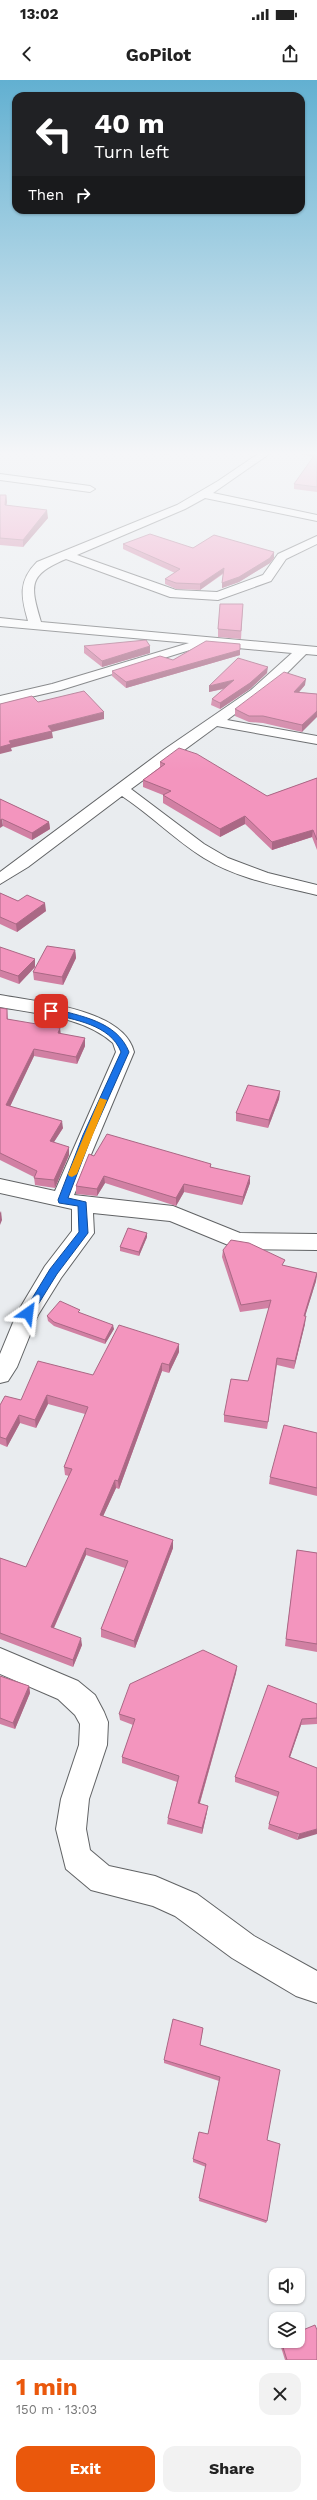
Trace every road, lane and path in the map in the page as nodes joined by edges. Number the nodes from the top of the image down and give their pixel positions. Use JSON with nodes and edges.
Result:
{"nodes":[{"id":1,"x":55,"y":558,"type":"edge"},
{"id":2,"x":76,"y":558,"type":"edge"},
{"id":3,"x":280,"y":558,"type":"edge"},
{"id":4,"x":0,"y":622,"type":"edge"},
{"id":5,"x":36,"y":626,"type":"junction"},
{"id":6,"x":206,"y":641,"type":"junction"},
{"id":7,"x":302,"y":650,"type":"junction"},
{"id":8,"x":317,"y":652,"type":"edge"},
{"id":9,"x":0,"y":700,"type":"edge"},
{"id":10,"x":216,"y":722,"type":"junction"},
{"id":11,"x":317,"y":740,"type":"edge"},
{"id":12,"x":121,"y":789,"type":"junction"},
{"id":13,"x":0,"y":879,"type":"edge"},
{"id":14,"x":317,"y":890,"type":"edge"},
{"id":15,"x":0,"y":1001,"type":"edge"},
{"id":16,"x":0,"y":1186,"type":"edge"},
{"id":17,"x":72,"y":1202,"type":"junction"},
{"id":18,"x":317,"y":1242,"type":"edge"},
{"id":19,"x":0,"y":1374,"type":"edge"},
{"id":20,"x":0,"y":1661,"type":"edge"},
{"id":21,"x":317,"y":1987,"type":"edge"}],
"edges":[{"from":1,"to":5,"type":"street"},
{"from":2,"to":3,"type":"street"},
{"from":4,"to":5,"type":"street"},
{"from":5,"to":6,"type":"street"},
{"from":6,"to":7,"type":"street"},
{"from":6,"to":9,"type":"street"},
{"from":7,"to":8,"type":"street"},
{"from":7,"to":10,"type":"street"},
{"from":10,"to":11,"type":"street"},
{"from":10,"to":12,"type":"street"},
{"from":12,"to":13,"type":"street"},
{"from":12,"to":14,"type":"street"},
{"from":15,"to":17,"type":"street"},
{"from":16,"to":17,"type":"street"},
{"from":17,"to":18,"type":"street"},
{"from":17,"to":19,"type":"street"},
{"from":20,"to":21,"type":"street"}]}
